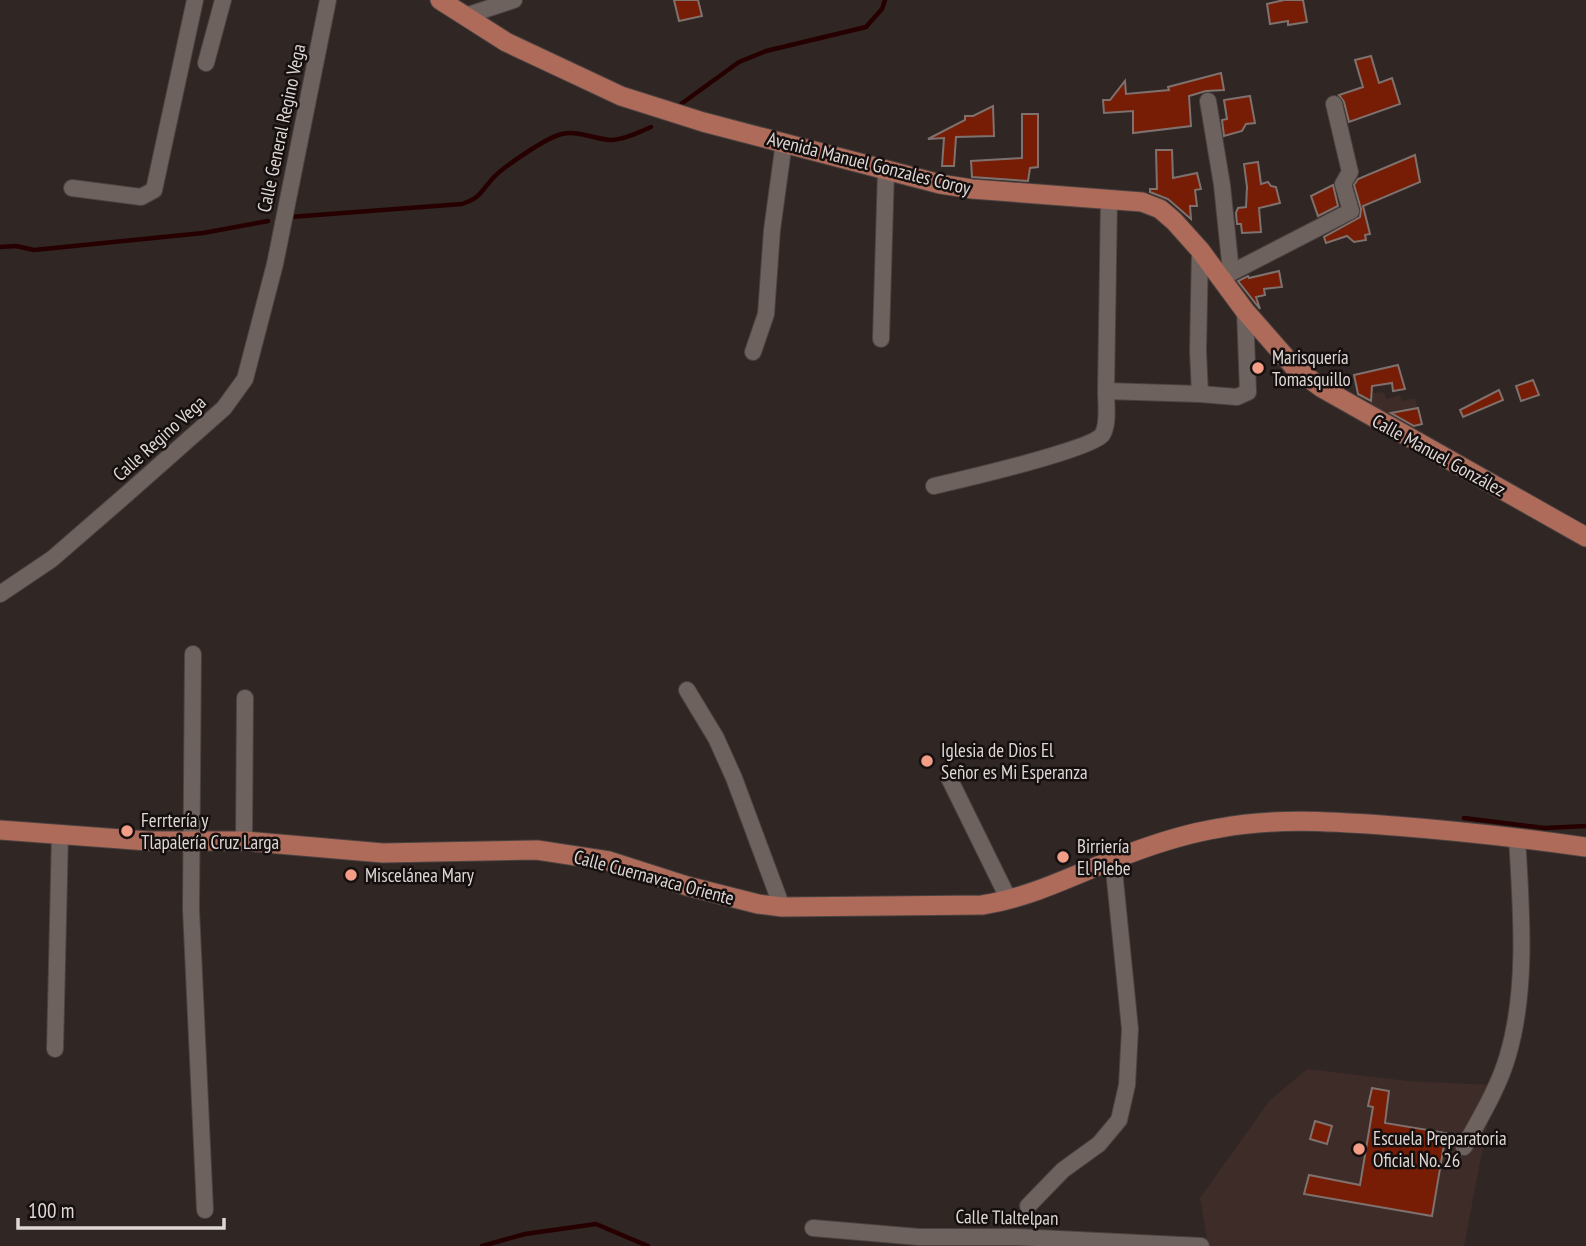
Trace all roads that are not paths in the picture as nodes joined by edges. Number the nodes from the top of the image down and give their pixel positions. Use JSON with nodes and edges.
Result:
{"nodes":[{"id":1,"x":195,"y":0,"type":"edge"},
{"id":2,"x":223,"y":0,"type":"edge"},
{"id":3,"x":328,"y":0,"type":"edge"},
{"id":4,"x":514,"y":0,"type":"edge"},
{"id":5,"x":451,"y":6,"type":"edge"},
{"id":6,"x":206,"y":63,"type":"dead end"},
{"id":7,"x":1208,"y":101,"type":"dead end"},
{"id":8,"x":1334,"y":104,"type":"dead end"},
{"id":9,"x":784,"y":142,"type":"junction"},
{"id":10,"x":886,"y":170,"type":"junction"},
{"id":11,"x":72,"y":188,"type":"dead end"},
{"id":12,"x":1109,"y":198,"type":"junction"},
{"id":13,"x":1200,"y":250,"type":"junction"},
{"id":14,"x":275,"y":264,"type":"joint"},
{"id":15,"x":1226,"y":275,"type":"junction"},
{"id":16,"x":1245,"y":311,"type":"junction"},
{"id":17,"x":881,"y":339,"type":"dead end"},
{"id":18,"x":753,"y":352,"type":"dead end"},
{"id":19,"x":1295,"y":368,"type":"joint"},
{"id":20,"x":1107,"y":391,"type":"junction"},
{"id":21,"x":1200,"y":394,"type":"junction"},
{"id":22,"x":934,"y":486,"type":"dead end"},
{"id":23,"x":1586,"y":537,"type":"edge"},
{"id":24,"x":0,"y":594,"type":"edge"},
{"id":25,"x":193,"y":654,"type":"dead end"},
{"id":26,"x":687,"y":690,"type":"dead end"},
{"id":27,"x":245,"y":698,"type":"dead end"},
{"id":28,"x":949,"y":778,"type":"dead end"},
{"id":29,"x":0,"y":830,"type":"edge"},
{"id":30,"x":60,"y":834,"type":"junction"},
{"id":31,"x":1517,"y":837,"type":"junction"},
{"id":32,"x":191,"y":840,"type":"junction"},
{"id":33,"x":244,"y":841,"type":"junction"},
{"id":34,"x":1586,"y":846,"type":"edge"},
{"id":35,"x":1113,"y":860,"type":"junction"},
{"id":36,"x":1009,"y":900,"type":"junction"},
{"id":37,"x":782,"y":907,"type":"junction"},
{"id":38,"x":55,"y":1049,"type":"dead end"},
{"id":39,"x":1464,"y":1147,"type":"dead end"},
{"id":40,"x":1028,"y":1206,"type":"dead end"},
{"id":41,"x":205,"y":1210,"type":"dead end"},
{"id":42,"x":813,"y":1228,"type":"dead end"},
{"id":43,"x":1201,"y":1246,"type":"edge"}],
"edges":[{"from":1,"to":11,"type":"street"},
{"from":2,"to":6,"type":"street"},
{"from":3,"to":14,"type":"street","name":"Calle General Regino Vega"},
{"from":4,"to":5,"type":"street"},
{"from":5,"to":9,"type":"main road","name":"Avenida Manuel Gonzales Coroy"},
{"from":7,"to":15,"type":"street"},
{"from":8,"to":15,"type":"street"},
{"from":9,"to":10,"type":"main road","name":"Avenida Manuel Gonzales Coroy"},
{"from":9,"to":18,"type":"street"},
{"from":10,"to":12,"type":"main road","name":"Avenida Manuel Gonzales Coroy"},
{"from":10,"to":17,"type":"street"},
{"from":12,"to":13,"type":"main road","name":"Avenida Manuel Gonzales Coroy"},
{"from":12,"to":20,"type":"street"},
{"from":13,"to":15,"type":"main road","name":"Avenida Manuel Gonzales Coroy"},
{"from":13,"to":21,"type":"street"},
{"from":14,"to":24,"type":"street","name":"Calle Regino Vega"},
{"from":15,"to":16,"type":"main road","name":"Avenida Manuel Gonzales Coroy"},
{"from":16,"to":19,"type":"main road","name":"Avenida Manuel Gonzales Coroy"},
{"from":16,"to":21,"type":"street"},
{"from":19,"to":23,"type":"main road","name":"Calle Manuel González"},
{"from":20,"to":21,"type":"street"},
{"from":20,"to":22,"type":"street"},
{"from":25,"to":32,"type":"street"},
{"from":26,"to":37,"type":"street"},
{"from":27,"to":33,"type":"street"},
{"from":28,"to":36,"type":"street"},
{"from":29,"to":30,"type":"main road","name":"Calle Cuernavaca Oriente"},
{"from":30,"to":32,"type":"main road","name":"Calle Cuernavaca Oriente"},
{"from":30,"to":38,"type":"street"},
{"from":31,"to":34,"type":"main road","name":"Calle Cuernavaca Oriente"},
{"from":31,"to":35,"type":"main road","name":"Calle Cuernavaca Oriente"},
{"from":31,"to":39,"type":"street"},
{"from":32,"to":33,"type":"main road","name":"Calle Cuernavaca Oriente"},
{"from":32,"to":41,"type":"street"},
{"from":33,"to":37,"type":"main road","name":"Calle Cuernavaca Oriente"},
{"from":35,"to":36,"type":"main road","name":"Calle Cuernavaca Oriente"},
{"from":35,"to":40,"type":"street"},
{"from":36,"to":37,"type":"main road","name":"Calle Cuernavaca Oriente"},
{"from":42,"to":43,"type":"street","name":"Calle Tlaltelpan"}]}
